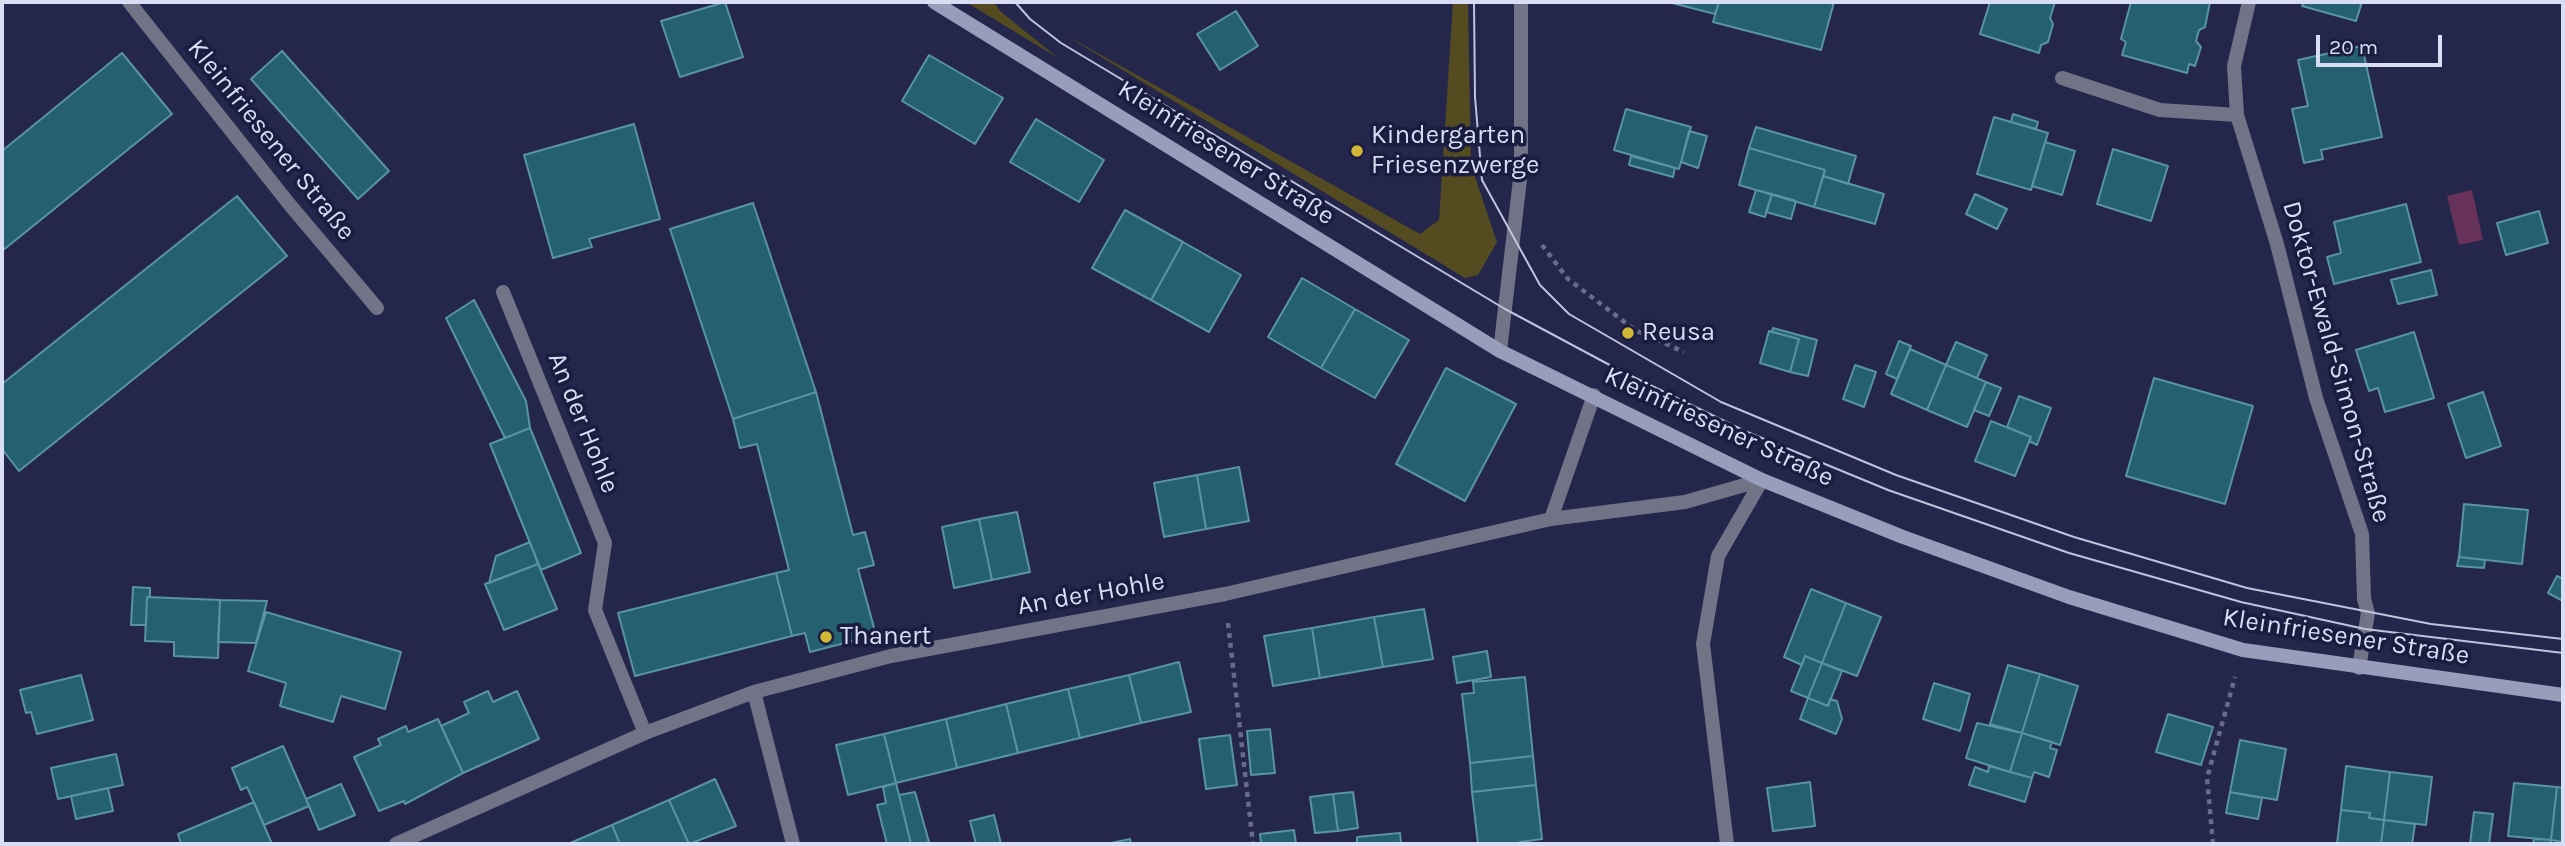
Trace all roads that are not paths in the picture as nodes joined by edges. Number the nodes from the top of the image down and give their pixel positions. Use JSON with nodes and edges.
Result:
{"nodes":[{"id":1,"x":129,"y":2,"type":"edge"},
{"id":2,"x":934,"y":2,"type":"edge"},
{"id":3,"x":1521,"y":2,"type":"edge"},
{"id":4,"x":2249,"y":2,"type":"edge"},
{"id":5,"x":2062,"y":78,"type":"dead end"},
{"id":6,"x":2237,"y":115,"type":"junction"},
{"id":7,"x":503,"y":292,"type":"dead end"},
{"id":8,"x":377,"y":308,"type":"dead end"},
{"id":9,"x":1500,"y":351,"type":"junction"},
{"id":10,"x":1594,"y":395,"type":"junction"},
{"id":11,"x":1762,"y":480,"type":"junction"},
{"id":12,"x":1550,"y":519,"type":"junction"},
{"id":13,"x":2359,"y":668,"type":"junction"},
{"id":14,"x":754,"y":692,"type":"junction"},
{"id":15,"x":2563,"y":695,"type":"edge"},
{"id":16,"x":645,"y":733,"type":"junction"},
{"id":17,"x":396,"y":844,"type":"edge"},
{"id":18,"x":793,"y":844,"type":"edge"},
{"id":19,"x":1727,"y":844,"type":"edge"}],
"edges":[{"from":1,"to":8,"type":"street","name":"Kleinfriesener Straße"},
{"from":2,"to":9,"type":"street","name":"Kleinfriesener Straße"},
{"from":3,"to":9,"type":"street"},
{"from":4,"to":6,"type":"street","name":"Doktor-Ewald-Simon-Straße"},
{"from":5,"to":6,"type":"street"},
{"from":6,"to":13,"type":"street","name":"Doktor-Ewald-Simon-Straße"},
{"from":7,"to":16,"type":"street","name":"An der Hohle"},
{"from":9,"to":10,"type":"street","name":"Kleinfriesener Straße"},
{"from":10,"to":11,"type":"street","name":"Kleinfriesener Straße"},
{"from":10,"to":12,"type":"street"},
{"from":11,"to":12,"type":"street","name":"An der Hohle"},
{"from":11,"to":13,"type":"street","name":"Kleinfriesener Straße"},
{"from":11,"to":19,"type":"street"},
{"from":12,"to":14,"type":"street","name":"An der Hohle"},
{"from":13,"to":15,"type":"street","name":"Kleinfriesener Straße"},
{"from":14,"to":16,"type":"street","name":"An der Hohle"},
{"from":14,"to":18,"type":"street"},
{"from":16,"to":17,"type":"street","name":"An der Hohle"}]}
